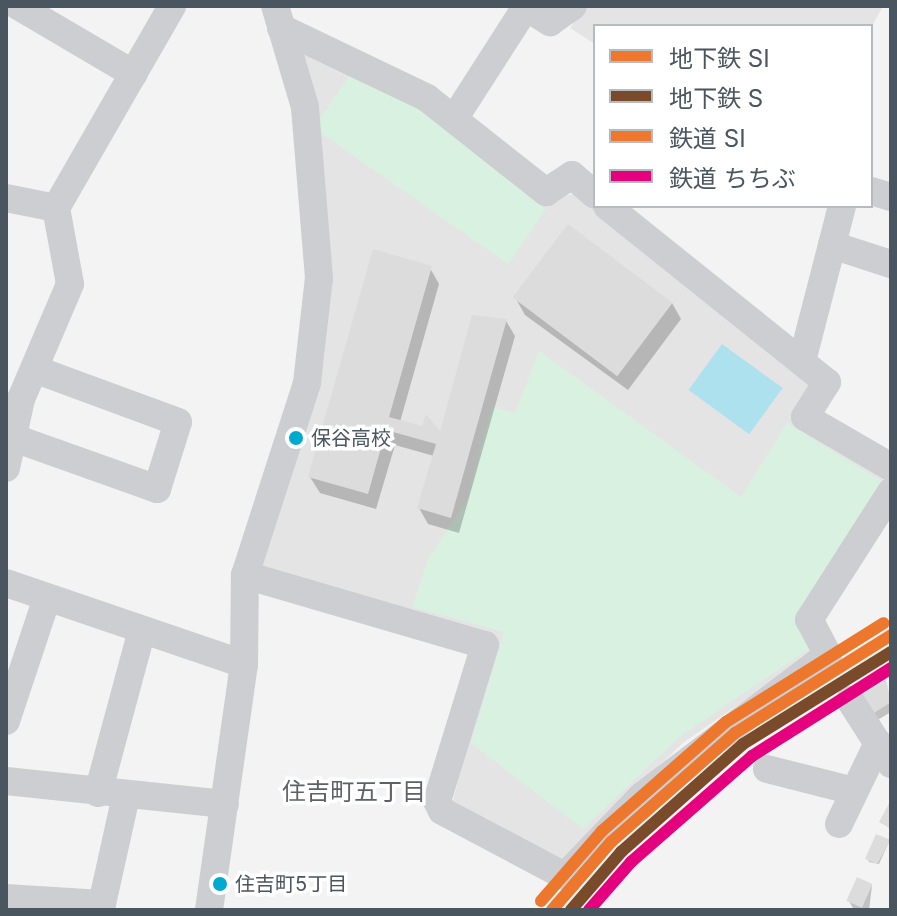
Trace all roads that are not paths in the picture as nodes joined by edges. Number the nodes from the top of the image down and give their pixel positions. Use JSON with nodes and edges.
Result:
{"nodes":[{"id":1,"x":18,"y":6,"type":"edge"},
{"id":2,"x":172,"y":6,"type":"edge"},
{"id":3,"x":573,"y":6,"type":"edge"},
{"id":4,"x":525,"y":7,"type":"edge"},
{"id":5,"x":278,"y":17,"type":"edge"},
{"id":6,"x":134,"y":74,"type":"junction"},
{"id":7,"x":454,"y":119,"type":"junction"},
{"id":8,"x":593,"y":193,"type":"edge"},
{"id":9,"x":6,"y":198,"type":"edge"},
{"id":10,"x":56,"y":208,"type":"junction"},
{"id":11,"x":610,"y":208,"type":"edge"},
{"id":12,"x":841,"y":208,"type":"edge"},
{"id":13,"x":832,"y":245,"type":"junction"},
{"id":14,"x":891,"y":264,"type":"edge"},
{"id":15,"x":802,"y":361,"type":"junction"},
{"id":16,"x":34,"y":369,"type":"junction"},
{"id":17,"x":14,"y":438,"type":"junction"},
{"id":18,"x":891,"y":467,"type":"edge"},
{"id":19,"x":6,"y":468,"type":"edge"},
{"id":20,"x":891,"y":492,"type":"edge"},
{"id":21,"x":245,"y":575,"type":"junction"},
{"id":22,"x":6,"y":583,"type":"edge"},
{"id":23,"x":47,"y":598,"type":"junction"},
{"id":24,"x":142,"y":630,"type":"junction"},
{"id":25,"x":244,"y":664,"type":"junction"},
{"id":26,"x":850,"y":700,"type":"dead end"},
{"id":27,"x":6,"y":721,"type":"edge"},
{"id":28,"x":885,"y":753,"type":"edge"},
{"id":29,"x":767,"y":769,"type":"dead end"},
{"id":30,"x":6,"y":781,"type":"edge"},
{"id":31,"x":854,"y":791,"type":"junction"},
{"id":32,"x":98,"y":793,"type":"junction"},
{"id":33,"x":126,"y":796,"type":"junction"},
{"id":34,"x":225,"y":804,"type":"junction"},
{"id":35,"x":839,"y":824,"type":"dead end"},
{"id":36,"x":6,"y":898,"type":"edge"},
{"id":37,"x":209,"y":910,"type":"edge"}],
"edges":[{"from":1,"to":6,"type":"street"},
{"from":2,"to":6,"type":"street"},
{"from":3,"to":4,"type":"street"},
{"from":4,"to":7,"type":"street"},
{"from":5,"to":7,"type":"street"},
{"from":5,"to":21,"type":"street"},
{"from":6,"to":10,"type":"street"},
{"from":7,"to":8,"type":"street"},
{"from":9,"to":10,"type":"street"},
{"from":10,"to":16,"type":"street"},
{"from":11,"to":15,"type":"street"},
{"from":12,"to":13,"type":"street"},
{"from":13,"to":14,"type":"street"},
{"from":13,"to":15,"type":"street"},
{"from":15,"to":18,"type":"street"},
{"from":16,"to":17,"type":"street"},
{"from":16,"to":17,"type":"street"},
{"from":17,"to":19,"type":"street"},
{"from":20,"to":21,"type":"street"},
{"from":21,"to":25,"type":"street"},
{"from":22,"to":23,"type":"street"},
{"from":23,"to":24,"type":"street"},
{"from":23,"to":27,"type":"street"},
{"from":24,"to":25,"type":"street"},
{"from":24,"to":32,"type":"street"},
{"from":25,"to":34,"type":"street"},
{"from":26,"to":28,"type":"street"},
{"from":28,"to":31,"type":"street"},
{"from":29,"to":31,"type":"street"},
{"from":30,"to":32,"type":"street"},
{"from":31,"to":35,"type":"street"},
{"from":32,"to":33,"type":"street"},
{"from":33,"to":34,"type":"street"},
{"from":33,"to":36,"type":"street"},
{"from":34,"to":37,"type":"street"}]}
